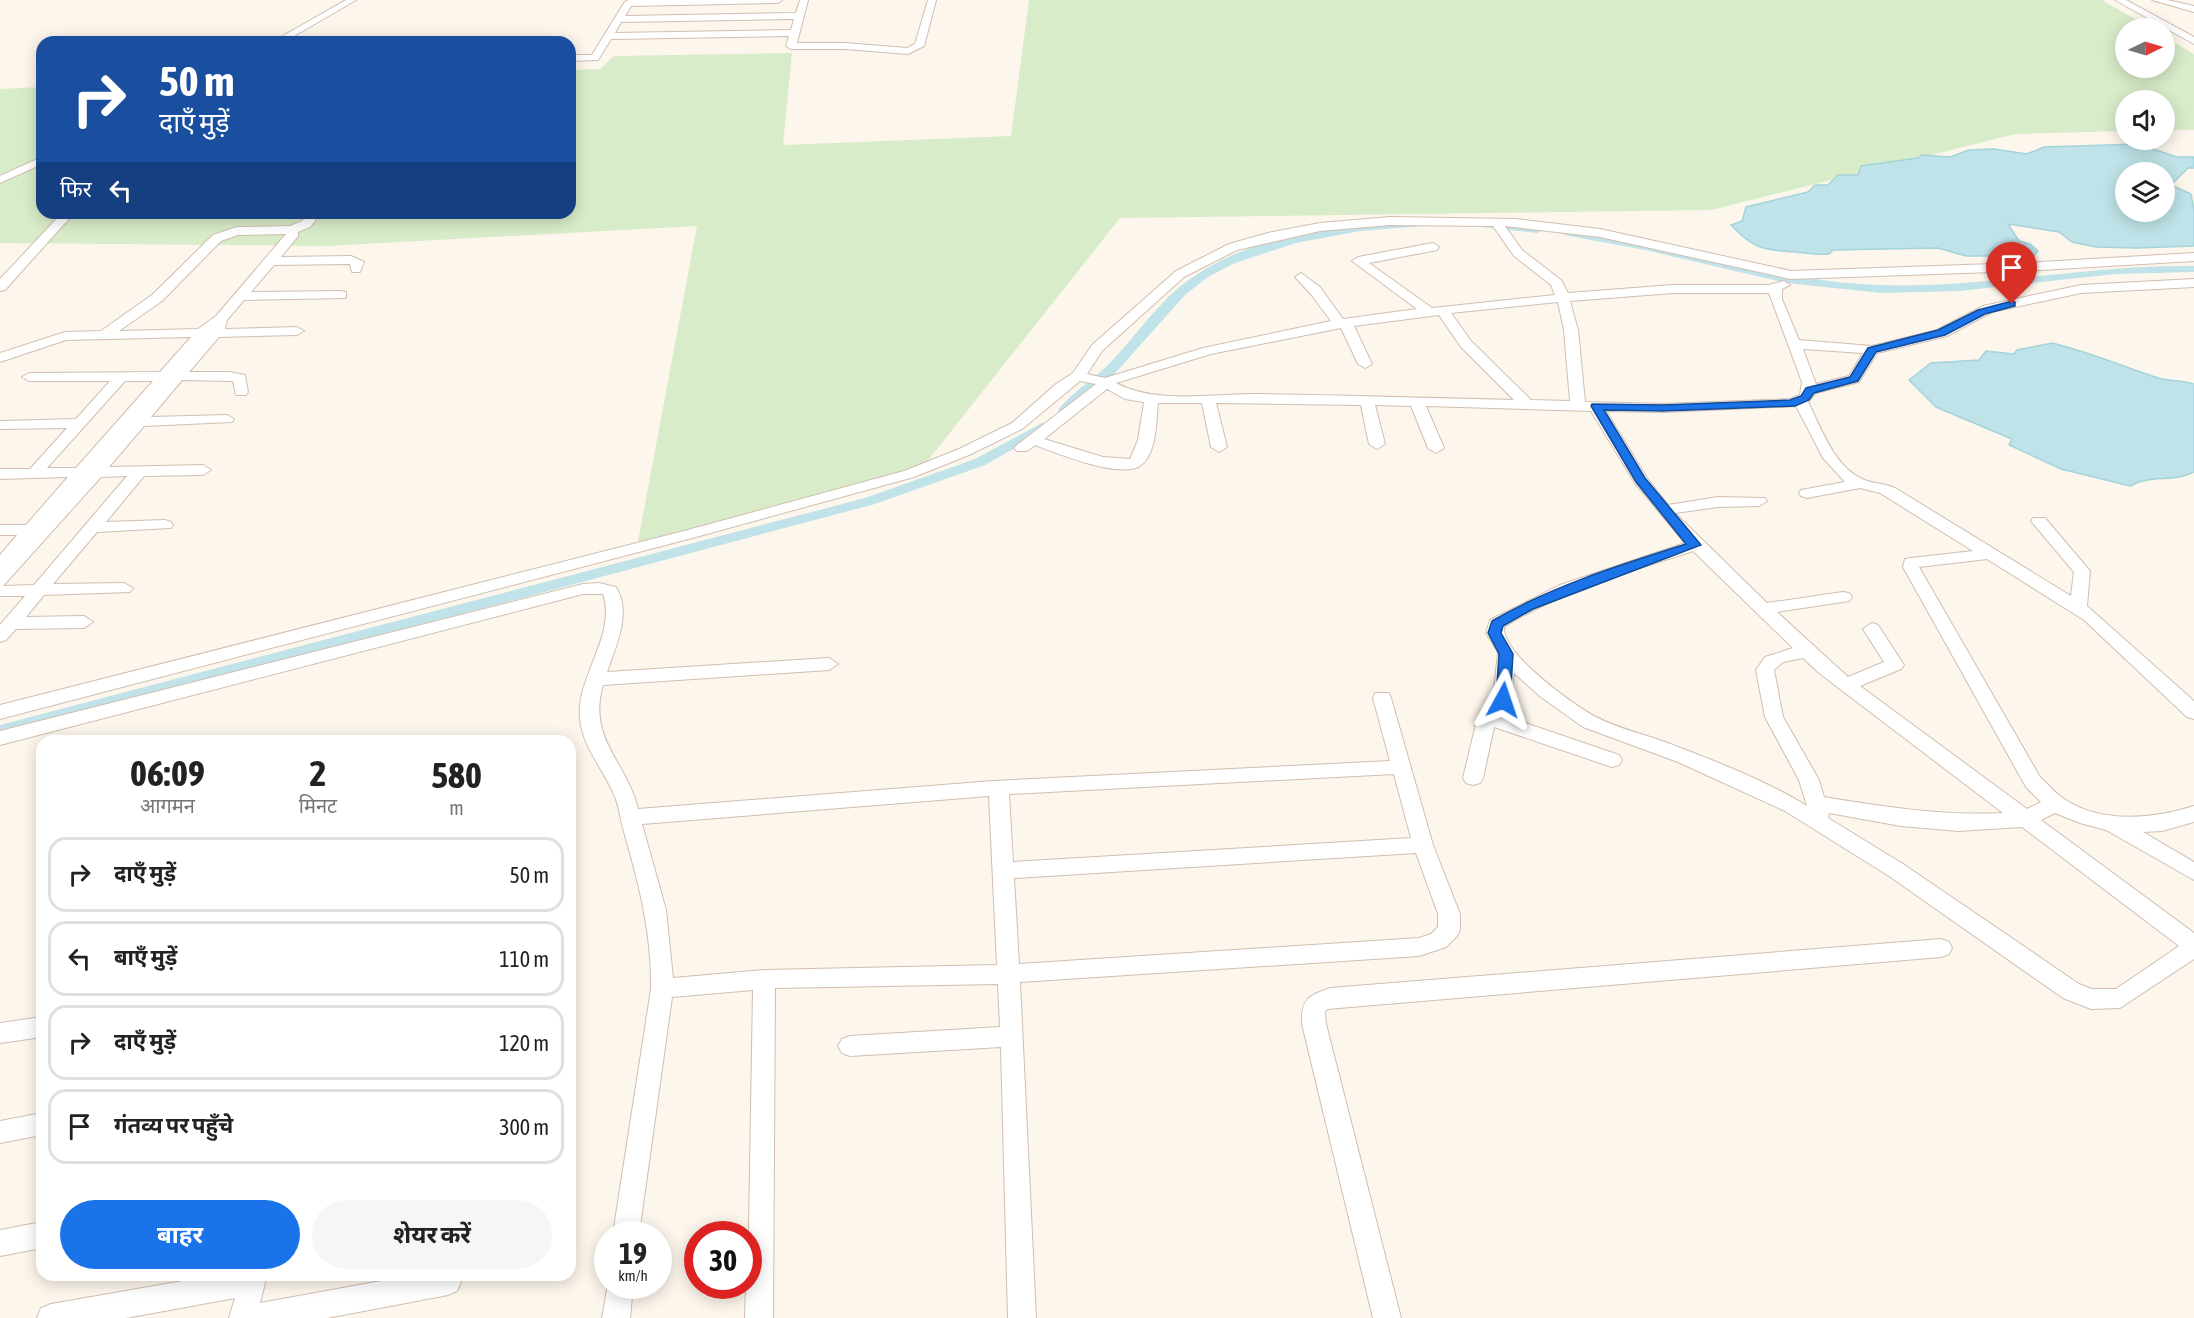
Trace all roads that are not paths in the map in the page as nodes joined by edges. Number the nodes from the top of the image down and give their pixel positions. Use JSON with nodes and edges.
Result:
{"nodes":[{"id":1,"x":352,"y":0,"type":"edge"},
{"id":2,"x":778,"y":0,"type":"edge"},
{"id":3,"x":804,"y":0,"type":"edge"},
{"id":4,"x":932,"y":0,"type":"edge"},
{"id":5,"x":2119,"y":0,"type":"edge"},
{"id":6,"x":2156,"y":0,"type":"edge"},
{"id":7,"x":2172,"y":4,"type":"junction"},
{"id":8,"x":2194,"y":9,"type":"edge"},
{"id":9,"x":799,"y":16,"type":"junction"},
{"id":10,"x":2194,"y":17,"type":"edge"},
{"id":11,"x":619,"y":19,"type":"junction"},
{"id":12,"x":795,"y":33,"type":"junction"},
{"id":13,"x":288,"y":36,"type":"edge"},
{"id":14,"x":608,"y":36,"type":"junction"},
{"id":15,"x":2194,"y":40,"type":"edge"},
{"id":16,"x":576,"y":58,"type":"edge"},
{"id":17,"x":36,"y":157,"type":"edge"},
{"id":18,"x":36,"y":163,"type":"edge"},
{"id":19,"x":0,"y":174,"type":"edge"},
{"id":20,"x":0,"y":180,"type":"edge"},
{"id":21,"x":62,"y":219,"type":"edge"},
{"id":22,"x":310,"y":219,"type":"edge"},
{"id":23,"x":1497,"y":225,"type":"junction"},
{"id":24,"x":292,"y":230,"type":"junction"},
{"id":25,"x":1433,"y":247,"type":"dead end"},
{"id":26,"x":2194,"y":257,"type":"edge"},
{"id":27,"x":271,"y":261,"type":"junction"},
{"id":28,"x":356,"y":269,"type":"dead end"},
{"id":29,"x":1301,"y":277,"type":"dead end"},
{"id":30,"x":1791,"y":279,"type":"junction"},
{"id":31,"x":2194,"y":283,"type":"edge"},
{"id":32,"x":0,"y":287,"type":"edge"},
{"id":33,"x":1775,"y":288,"type":"junction"},
{"id":34,"x":341,"y":295,"type":"dead end"},
{"id":35,"x":241,"y":296,"type":"junction"},
{"id":36,"x":1563,"y":297,"type":"junction"},
{"id":37,"x":1436,"y":311,"type":"junction"},
{"id":38,"x":1343,"y":323,"type":"junction"},
{"id":39,"x":213,"y":328,"type":"junction"},
{"id":40,"x":297,"y":332,"type":"dead end"},
{"id":41,"x":104,"y":335,"type":"junction"},
{"id":42,"x":1794,"y":344,"type":"junction"},
{"id":43,"x":1872,"y":350,"type":"junction"},
{"id":44,"x":0,"y":358,"type":"edge"},
{"id":45,"x":1365,"y":364,"type":"dead end"},
{"id":46,"x":122,"y":376,"type":"junction"},
{"id":47,"x":29,"y":377,"type":"dead end"},
{"id":48,"x":171,"y":377,"type":"junction"},
{"id":49,"x":1095,"y":381,"type":"junction"},
{"id":50,"x":241,"y":392,"type":"dead end"},
{"id":51,"x":1805,"y":395,"type":"junction"},
{"id":52,"x":1208,"y":398,"type":"junction"},
{"id":53,"x":1151,"y":399,"type":"junction"},
{"id":54,"x":1367,"y":400,"type":"junction"},
{"id":55,"x":1417,"y":402,"type":"junction"},
{"id":56,"x":1527,"y":405,"type":"junction"},
{"id":57,"x":1587,"y":406,"type":"junction"},
{"id":58,"x":228,"y":419,"type":"dead end"},
{"id":59,"x":132,"y":422,"type":"junction"},
{"id":60,"x":80,"y":423,"type":"junction"},
{"id":61,"x":0,"y":424,"type":"edge"},
{"id":62,"x":1377,"y":444,"type":"dead end"},
{"id":63,"x":1219,"y":447,"type":"dead end"},
{"id":64,"x":1436,"y":448,"type":"dead end"},
{"id":65,"x":203,"y":470,"type":"dead end"},
{"id":66,"x":140,"y":471,"type":"junction"},
{"id":67,"x":80,"y":472,"type":"junction"},
{"id":68,"x":97,"y":472,"type":"junction"},
{"id":69,"x":0,"y":474,"type":"edge"},
{"id":70,"x":34,"y":474,"type":"junction"},
{"id":71,"x":1859,"y":484,"type":"junction"},
{"id":72,"x":1807,"y":493,"type":"dead end"},
{"id":73,"x":1759,"y":501,"type":"dead end"},
{"id":74,"x":1665,"y":510,"type":"junction"},
{"id":75,"x":2039,"y":521,"type":"dead end"},
{"id":76,"x":165,"y":525,"type":"dead end"},
{"id":77,"x":93,"y":527,"type":"junction"},
{"id":78,"x":0,"y":530,"type":"edge"},
{"id":79,"x":38,"y":530,"type":"junction"},
{"id":80,"x":1694,"y":545,"type":"junction"},
{"id":81,"x":1989,"y":554,"type":"junction"},
{"id":82,"x":0,"y":565,"type":"edge"},
{"id":83,"x":0,"y":581,"type":"edge"},
{"id":84,"x":124,"y":588,"type":"dead end"},
{"id":85,"x":39,"y":590,"type":"junction"},
{"id":86,"x":0,"y":591,"type":"edge"},
{"id":87,"x":1843,"y":597,"type":"dead end"},
{"id":88,"x":2078,"y":607,"type":"junction"},
{"id":89,"x":1762,"y":609,"type":"junction"},
{"id":90,"x":84,"y":622,"type":"dead end"},
{"id":91,"x":5,"y":629,"type":"edge"},
{"id":92,"x":1872,"y":629,"type":"dead end"},
{"id":93,"x":1806,"y":652,"type":"junction"},
{"id":94,"x":1506,"y":654,"type":"junction"},
{"id":95,"x":829,"y":664,"type":"dead end"},
{"id":96,"x":596,"y":679,"type":"junction"},
{"id":97,"x":1846,"y":685,"type":"junction"},
{"id":98,"x":1382,"y":698,"type":"dead end"},
{"id":99,"x":0,"y":712,"type":"edge"},
{"id":100,"x":2194,"y":712,"type":"edge"},
{"id":101,"x":1492,"y":719,"type":"junction"},
{"id":102,"x":0,"y":738,"type":"edge"},
{"id":103,"x":1612,"y":760,"type":"dead end"},
{"id":104,"x":1401,"y":767,"type":"junction"},
{"id":105,"x":1473,"y":778,"type":"dead end"},
{"id":106,"x":999,"y":788,"type":"junction"},
{"id":107,"x":1817,"y":804,"type":"junction"},
{"id":108,"x":2055,"y":804,"type":"junction"},
{"id":109,"x":2194,"y":814,"type":"edge"},
{"id":110,"x":629,"y":817,"type":"junction"},
{"id":111,"x":2026,"y":819,"type":"junction"},
{"id":112,"x":2110,"y":822,"type":"junction"},
{"id":113,"x":1822,"y":824,"type":"junction"},
{"id":114,"x":1423,"y":845,"type":"junction"},
{"id":115,"x":1003,"y":872,"type":"junction"},
{"id":116,"x":2194,"y":872,"type":"edge"},
{"id":117,"x":2194,"y":946,"type":"edge"},
{"id":118,"x":1941,"y":948,"type":"dead end"},
{"id":119,"x":1008,"y":974,"type":"junction"},
{"id":120,"x":764,"y":979,"type":"junction"},
{"id":121,"x":662,"y":989,"type":"junction"},
{"id":122,"x":36,"y":1028,"type":"edge"},
{"id":123,"x":0,"y":1033,"type":"edge"},
{"id":124,"x":1012,"y":1036,"type":"junction"},
{"id":125,"x":850,"y":1046,"type":"dead end"},
{"id":126,"x":36,"y":1125,"type":"edge"},
{"id":127,"x":0,"y":1131,"type":"edge"},
{"id":128,"x":628,"y":1221,"type":"edge"},
{"id":129,"x":36,"y":1236,"type":"edge"},
{"id":130,"x":0,"y":1243,"type":"edge"},
{"id":131,"x":243,"y":1281,"type":"edge"},
{"id":132,"x":252,"y":1281,"type":"edge"},
{"id":133,"x":448,"y":1282,"type":"dead end"},
{"id":134,"x":618,"y":1299,"type":"edge"},
{"id":135,"x":51,"y":1318,"type":"edge"},
{"id":136,"x":243,"y":1318,"type":"edge"},
{"id":137,"x":255,"y":1318,"type":"edge"},
{"id":138,"x":615,"y":1318,"type":"edge"},
{"id":139,"x":759,"y":1318,"type":"edge"},
{"id":140,"x":1022,"y":1318,"type":"edge"},
{"id":141,"x":1387,"y":1318,"type":"edge"}],
"edges":[{"from":1,"to":13,"type":"street"},
{"from":2,"to":11,"type":"street"},
{"from":3,"to":9,"type":"street"},
{"from":4,"to":12,"type":"street"},
{"from":5,"to":15,"type":"street"},
{"from":6,"to":7,"type":"street"},
{"from":7,"to":8,"type":"street"},
{"from":7,"to":10,"type":"street"},
{"from":9,"to":11,"type":"street"},
{"from":9,"to":12,"type":"street"},
{"from":11,"to":14,"type":"street"},
{"from":12,"to":14,"type":"street"},
{"from":14,"to":16,"type":"street"},
{"from":17,"to":19,"type":"street"},
{"from":18,"to":20,"type":"street"},
{"from":21,"to":32,"type":"street"},
{"from":22,"to":24,"type":"street"},
{"from":23,"to":30,"type":"street"},
{"from":23,"to":36,"type":"street"},
{"from":23,"to":49,"type":"street"},
{"from":24,"to":27,"type":"street"},
{"from":24,"to":41,"type":"street"},
{"from":25,"to":37,"type":"street"},
{"from":26,"to":30,"type":"street"},
{"from":27,"to":28,"type":"street"},
{"from":27,"to":35,"type":"street"},
{"from":29,"to":38,"type":"street"},
{"from":30,"to":33,"type":"street"},
{"from":31,"to":43,"type":"street"},
{"from":33,"to":36,"type":"street"},
{"from":33,"to":42,"type":"street"},
{"from":34,"to":35,"type":"street"},
{"from":35,"to":39,"type":"street"},
{"from":36,"to":37,"type":"street"},
{"from":36,"to":57,"type":"street"},
{"from":37,"to":38,"type":"street"},
{"from":37,"to":56,"type":"street"},
{"from":38,"to":45,"type":"street"},
{"from":38,"to":49,"type":"street"},
{"from":39,"to":40,"type":"street"},
{"from":39,"to":41,"type":"street"},
{"from":39,"to":48,"type":"street"},
{"from":41,"to":44,"type":"street"},
{"from":42,"to":43,"type":"street"},
{"from":42,"to":51,"type":"street"},
{"from":43,"to":51,"type":"street"},
{"from":46,"to":47,"type":"street"},
{"from":46,"to":48,"type":"street"},
{"from":46,"to":60,"type":"street"},
{"from":48,"to":50,"type":"street"},
{"from":48,"to":59,"type":"street"},
{"from":49,"to":53,"type":"street"},
{"from":49,"to":53,"type":"street"},
{"from":49,"to":99,"type":"street"},
{"from":51,"to":57,"type":"street"},
{"from":51,"to":71,"type":"street"},
{"from":52,"to":53,"type":"street"},
{"from":52,"to":54,"type":"street"},
{"from":52,"to":63,"type":"street"},
{"from":54,"to":55,"type":"street"},
{"from":54,"to":62,"type":"street"},
{"from":55,"to":56,"type":"street"},
{"from":55,"to":64,"type":"street"},
{"from":56,"to":57,"type":"street"},
{"from":57,"to":74,"type":"street"},
{"from":58,"to":59,"type":"street"},
{"from":59,"to":67,"type":"street"},
{"from":59,"to":68,"type":"street"},
{"from":60,"to":61,"type":"street"},
{"from":60,"to":70,"type":"street"},
{"from":65,"to":66,"type":"street"},
{"from":66,"to":68,"type":"street"},
{"from":66,"to":77,"type":"street"},
{"from":67,"to":68,"type":"street"},
{"from":67,"to":70,"type":"street"},
{"from":67,"to":79,"type":"street"},
{"from":68,"to":79,"type":"street"},
{"from":69,"to":70,"type":"street"},
{"from":71,"to":72,"type":"street"},
{"from":71,"to":81,"type":"street"},
{"from":73,"to":74,"type":"street"},
{"from":74,"to":80,"type":"street"},
{"from":75,"to":88,"type":"street"},
{"from":76,"to":77,"type":"street"},
{"from":77,"to":85,"type":"street"},
{"from":78,"to":79,"type":"street"},
{"from":79,"to":82,"type":"street"},
{"from":79,"to":83,"type":"street"},
{"from":80,"to":89,"type":"street"},
{"from":80,"to":94,"type":"street"},
{"from":81,"to":88,"type":"street"},
{"from":81,"to":108,"type":"street"},
{"from":84,"to":85,"type":"street"},
{"from":85,"to":86,"type":"street"},
{"from":85,"to":91,"type":"street"},
{"from":87,"to":89,"type":"street"},
{"from":88,"to":100,"type":"street"},
{"from":89,"to":93,"type":"street"},
{"from":90,"to":91,"type":"street"},
{"from":92,"to":97,"type":"street"},
{"from":93,"to":97,"type":"street"},
{"from":93,"to":107,"type":"street"},
{"from":94,"to":101,"type":"street"},
{"from":94,"to":113,"type":"street"},
{"from":95,"to":96,"type":"street"},
{"from":96,"to":102,"type":"street"},
{"from":96,"to":110,"type":"street"},
{"from":97,"to":111,"type":"street"},
{"from":98,"to":104,"type":"street"},
{"from":101,"to":103,"type":"street"},
{"from":101,"to":105,"type":"street"},
{"from":104,"to":106,"type":"street"},
{"from":104,"to":114,"type":"street"},
{"from":106,"to":110,"type":"street"},
{"from":106,"to":115,"type":"street"},
{"from":107,"to":111,"type":"street"},
{"from":107,"to":113,"type":"street"},
{"from":108,"to":111,"type":"street"},
{"from":108,"to":112,"type":"street"},
{"from":109,"to":112,"type":"street"},
{"from":110,"to":121,"type":"street"},
{"from":111,"to":117,"type":"street"},
{"from":112,"to":116,"type":"street"},
{"from":113,"to":117,"type":"street"},
{"from":114,"to":115,"type":"street"},
{"from":114,"to":119,"type":"street"},
{"from":115,"to":119,"type":"street"},
{"from":118,"to":141,"type":"street"},
{"from":119,"to":120,"type":"street"},
{"from":119,"to":124,"type":"street"},
{"from":120,"to":121,"type":"street"},
{"from":120,"to":139,"type":"street"},
{"from":121,"to":128,"type":"street"},
{"from":122,"to":123,"type":"street"},
{"from":124,"to":125,"type":"street"},
{"from":124,"to":140,"type":"street"},
{"from":126,"to":127,"type":"street"},
{"from":129,"to":130,"type":"street"},
{"from":131,"to":135,"type":"street"},
{"from":132,"to":136,"type":"street"},
{"from":133,"to":137,"type":"street"},
{"from":134,"to":138,"type":"street"}]}
